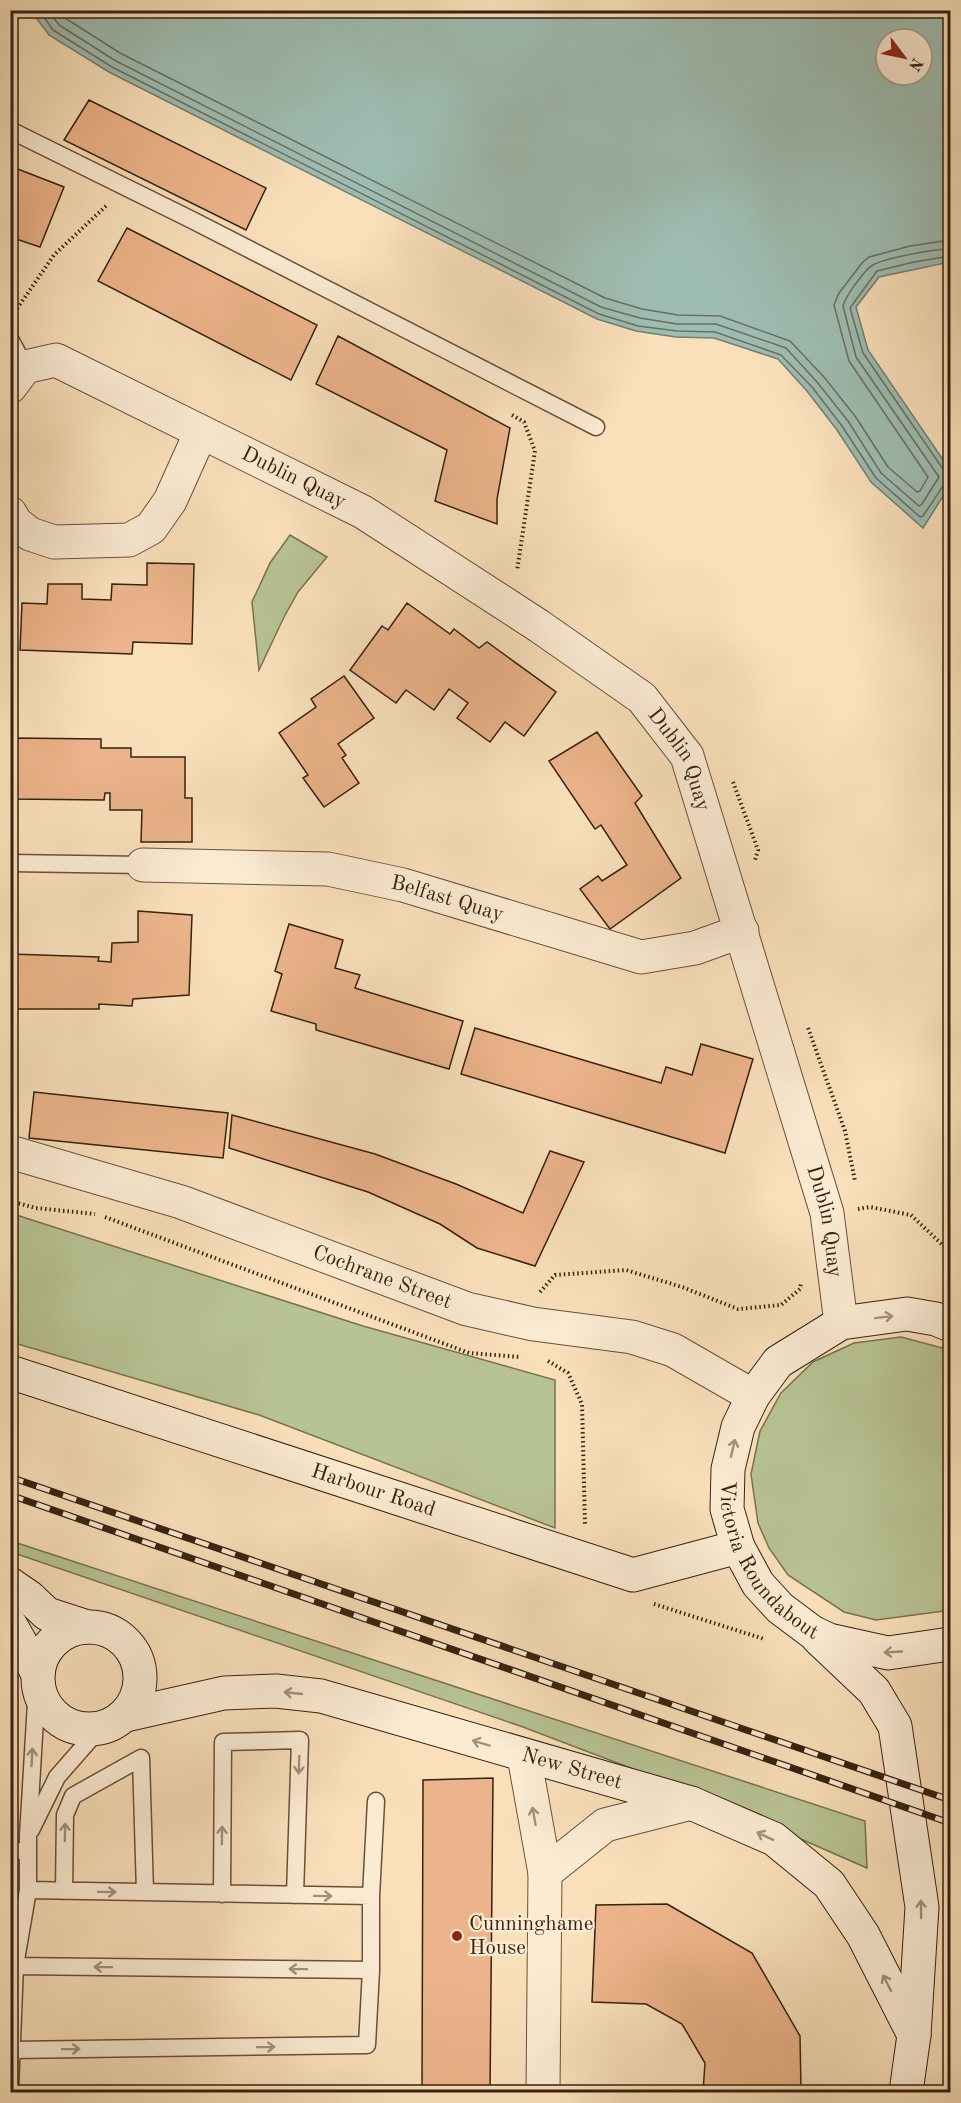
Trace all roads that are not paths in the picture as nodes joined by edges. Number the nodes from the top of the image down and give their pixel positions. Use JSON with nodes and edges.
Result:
{"nodes":[{"id":1,"x":10,"y":130,"type":"edge"},
{"id":2,"x":10,"y":339,"type":"edge"},
{"id":3,"x":18,"y":377,"type":"edge"},
{"id":4,"x":596,"y":427,"type":"dead end"},
{"id":5,"x":201,"y":432,"type":"junction"},
{"id":6,"x":10,"y":513,"type":"edge"},
{"id":7,"x":10,"y":862,"type":"edge"},
{"id":8,"x":142,"y":865,"type":"joint"},
{"id":9,"x":742,"y":931,"type":"junction"},
{"id":10,"x":10,"y":1152,"type":"edge"},
{"id":11,"x":841,"y":1323,"type":"junction"},
{"id":12,"x":951,"y":1325,"type":"edge"},
{"id":13,"x":10,"y":1372,"type":"edge"},
{"id":14,"x":753,"y":1396,"type":"junction"},
{"id":15,"x":738,"y":1547,"type":"junction"},
{"id":16,"x":10,"y":1584,"type":"edge"},
{"id":17,"x":10,"y":1624,"type":"edge"},
{"id":18,"x":87,"y":1627,"type":"junction"},
{"id":19,"x":812,"y":1632,"type":"junction"},
{"id":20,"x":951,"y":1644,"type":"edge"},
{"id":21,"x":37,"y":1679,"type":"junction"},
{"id":22,"x":113,"y":1722,"type":"junction"},
{"id":23,"x":524,"y":1756,"type":"junction"},
{"id":24,"x":376,"y":1801,"type":"dead end"},
{"id":25,"x":691,"y":1803,"type":"junction"},
{"id":26,"x":22,"y":1846,"type":"edge"},
{"id":27,"x":544,"y":1873,"type":"junction"},
{"id":28,"x":28,"y":1890,"type":"junction"},
{"id":29,"x":64,"y":1891,"type":"junction"},
{"id":30,"x":145,"y":1892,"type":"junction"},
{"id":31,"x":222,"y":1894,"type":"junction"},
{"id":32,"x":295,"y":1895,"type":"junction"},
{"id":33,"x":371,"y":1896,"type":"junction"},
{"id":34,"x":15,"y":1966,"type":"junction"},
{"id":35,"x":371,"y":1970,"type":"junction"},
{"id":36,"x":914,"y":2035,"type":"junction"},
{"id":37,"x":12,"y":2050,"type":"edge"},
{"id":38,"x":10,"y":2090,"type":"edge"},
{"id":39,"x":543,"y":2092,"type":"edge"},
{"id":40,"x":906,"y":2092,"type":"edge"}],
"edges":[{"from":1,"to":4,"type":"lane"},
{"from":2,"to":3,"type":"lane"},
{"from":3,"to":5,"type":"street","name":"Dublin Quay"},
{"from":5,"to":6,"type":"street"},
{"from":5,"to":9,"type":"street","name":"Dublin Quay"},
{"from":7,"to":8,"type":"lane"},
{"from":8,"to":9,"type":"street","name":"Belfast Quay"},
{"from":9,"to":11,"type":"street","name":"Dublin Quay"},
{"from":10,"to":14,"type":"street","name":"Cochrane Street"},
{"from":11,"to":12,"type":"street","name":"Victoria Roundabout","one_way":true},
{"from":11,"to":14,"type":"street","name":"Victoria Roundabout"},
{"from":13,"to":15,"type":"street","name":"Harbour Road"},
{"from":15,"to":14,"type":"street","name":"Victoria Roundabout","one_way":true},
{"from":15,"to":19,"type":"street","name":"Victoria Roundabout"},
{"from":16,"to":18,"type":"street"},
{"from":17,"to":21,"type":"street","name":"New Street"},
{"from":18,"to":21,"type":"street"},
{"from":18,"to":22,"type":"street"},
{"from":20,"to":19,"type":"street","name":"Victoria Roundabout","one_way":true},
{"from":36,"to":19,"type":"street","one_way":true},
{"from":21,"to":22,"type":"street","name":"New Street"},
{"from":26,"to":21,"type":"lane","one_way":true},
{"from":23,"to":22,"type":"street","name":"New Street","one_way":true},
{"from":22,"to":26,"type":"lane"},
{"from":23,"to":25,"type":"street","name":"New Street"},
{"from":27,"to":23,"type":"street","one_way":true},
{"from":24,"to":33,"type":"lane"},
{"from":25,"to":27,"type":"street"},
{"from":36,"to":25,"type":"street","name":"New Street","one_way":true},
{"from":26,"to":28,"type":"lane"},
{"from":27,"to":39,"type":"street"},
{"from":28,"to":29,"type":"lane"},
{"from":28,"to":34,"type":"lane"},
{"from":29,"to":30,"type":"lane","one_way":true},
{"from":29,"to":30,"type":"lane","one_way":true},
{"from":30,"to":31,"type":"lane"},
{"from":31,"to":32,"type":"lane"},
{"from":31,"to":32,"type":"lane","one_way":true},
{"from":32,"to":33,"type":"lane","one_way":true},
{"from":33,"to":35,"type":"lane"},
{"from":35,"to":34,"type":"lane","one_way":true},
{"from":34,"to":37,"type":"lane"},
{"from":37,"to":35,"type":"lane","one_way":true},
{"from":36,"to":40,"type":"street"},
{"from":37,"to":38,"type":"lane"}]}
